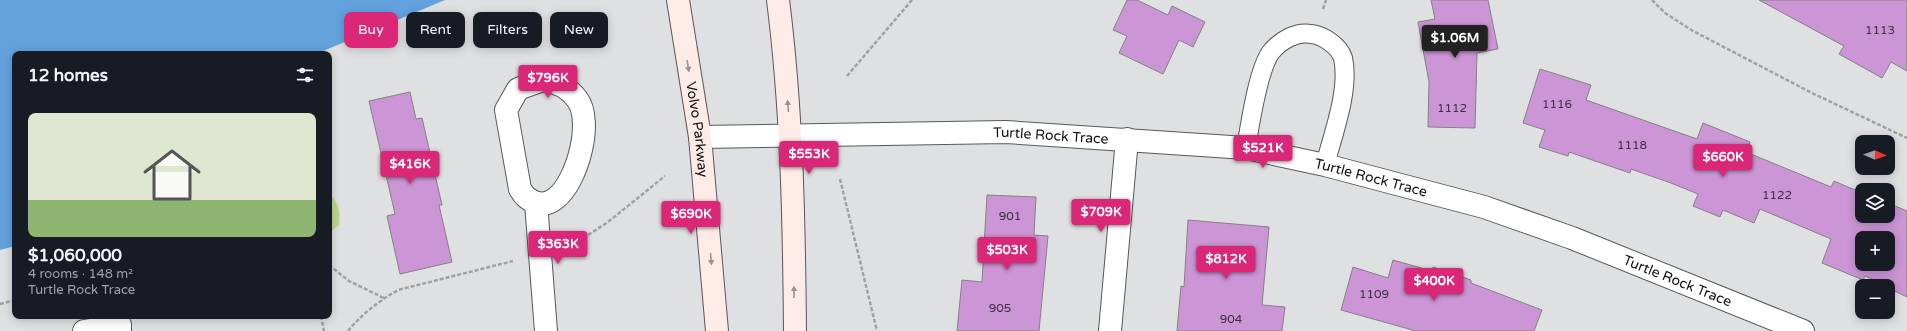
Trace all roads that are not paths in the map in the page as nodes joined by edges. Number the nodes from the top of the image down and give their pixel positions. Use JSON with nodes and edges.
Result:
{"nodes":[{"id":1,"x":678,"y":0,"type":"edge"},
{"id":2,"x":778,"y":0,"type":"edge"},
{"id":3,"x":791,"y":136,"type":"junction"},
{"id":4,"x":700,"y":137,"type":"junction"},
{"id":5,"x":1127,"y":139,"type":"junction"},
{"id":6,"x":1246,"y":148,"type":"junction"},
{"id":7,"x":1325,"y":165,"type":"junction"},
{"id":8,"x":536,"y":203,"type":"junction"},
{"id":9,"x":84,"y":331,"type":"edge"},
{"id":10,"x":120,"y":331,"type":"edge"},
{"id":11,"x":546,"y":331,"type":"edge"},
{"id":12,"x":717,"y":331,"type":"edge"},
{"id":13,"x":794,"y":331,"type":"edge"},
{"id":14,"x":1110,"y":331,"type":"edge"},
{"id":15,"x":1803,"y":331,"type":"edge"}],
"edges":[{"from":1,"to":4,"type":"main road","name":"Volvo Parkway","one_way":true},
{"from":3,"to":2,"type":"main road","one_way":true},
{"from":3,"to":4,"type":"street","name":"Turtle Rock Trace"},
{"from":3,"to":5,"type":"street","name":"Turtle Rock Trace"},
{"from":13,"to":3,"type":"main road","one_way":true},
{"from":4,"to":12,"type":"main road","name":"Volvo Parkway","one_way":true},
{"from":5,"to":6,"type":"street","name":"Turtle Rock Trace"},
{"from":5,"to":14,"type":"street"},
{"from":6,"to":7,"type":"street","name":"Turtle Rock Trace"},
{"from":6,"to":7,"type":"lane"},
{"from":7,"to":15,"type":"street","name":"Turtle Rock Trace"},
{"from":8,"to":8,"type":"street"},
{"from":8,"to":11,"type":"street"},
{"from":9,"to":10,"type":"street"}]}
